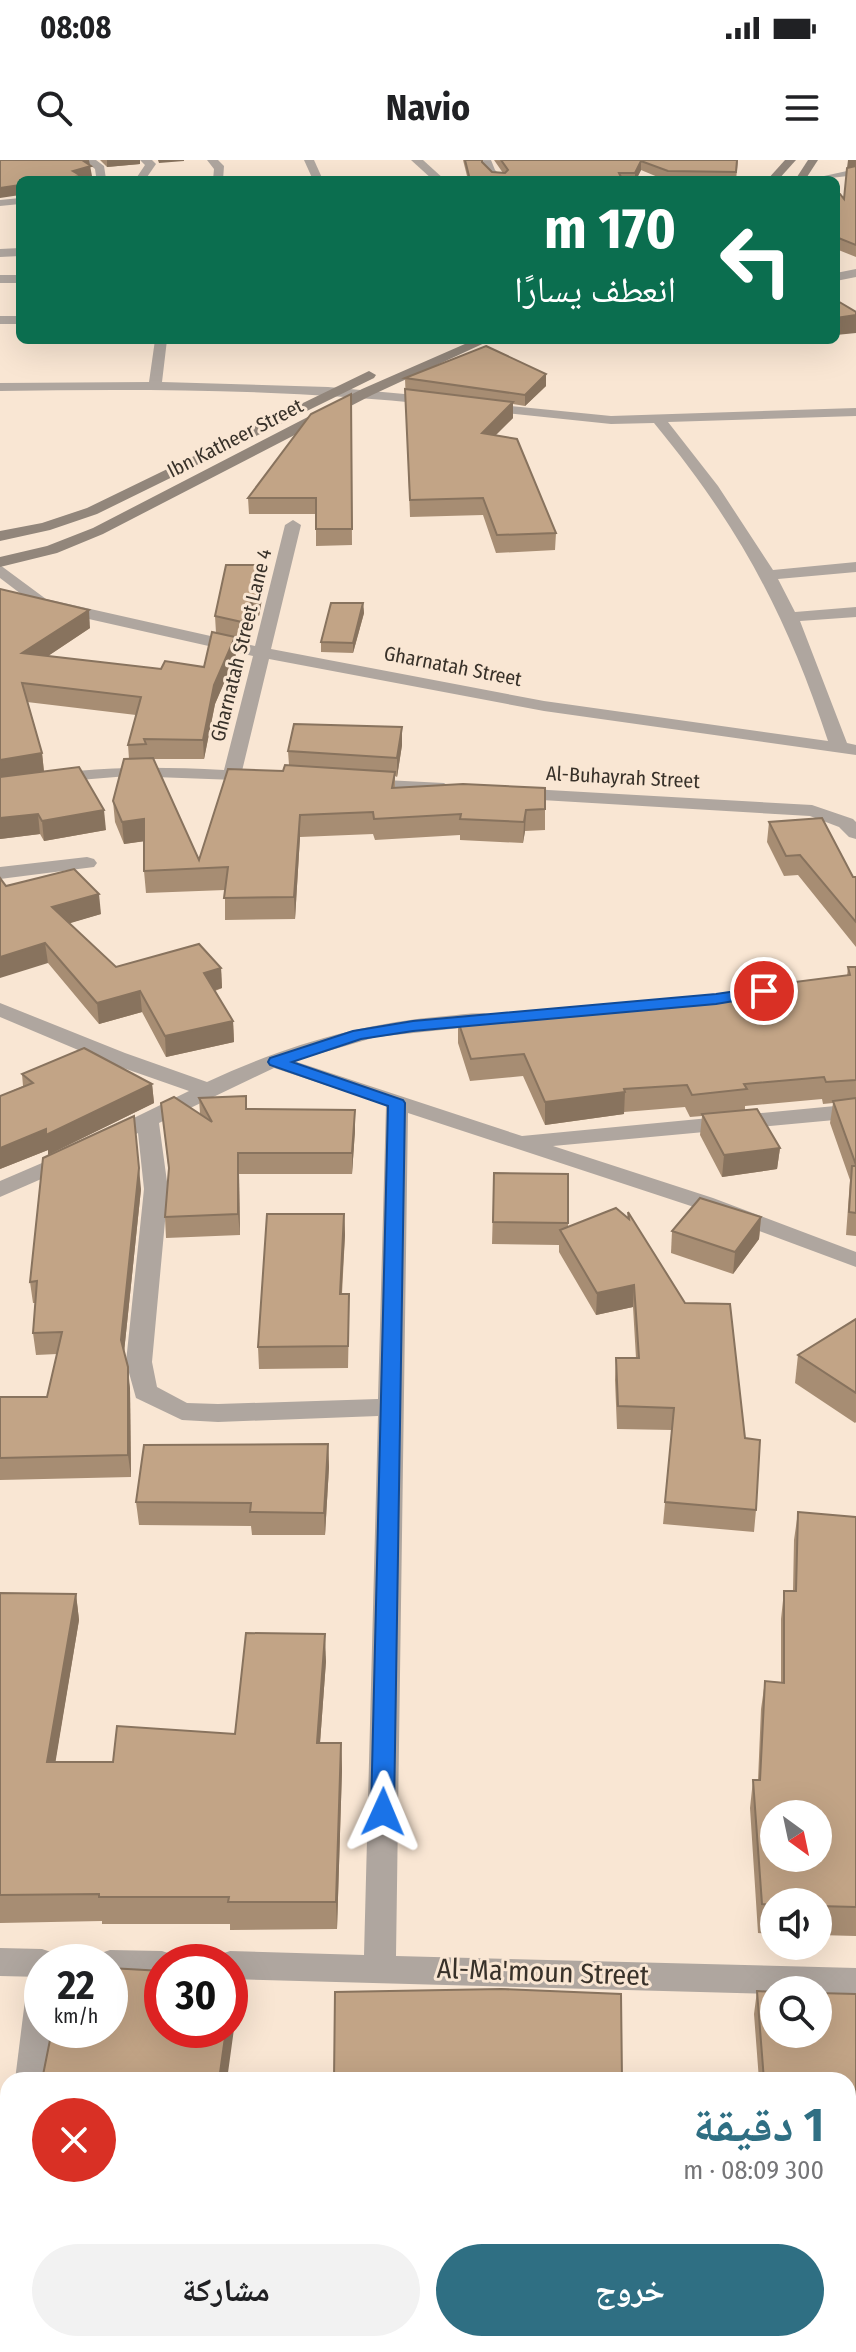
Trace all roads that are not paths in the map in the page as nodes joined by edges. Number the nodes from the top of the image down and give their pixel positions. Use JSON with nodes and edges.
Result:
{"nodes":[{"id":1,"x":89,"y":160,"type":"edge"},
{"id":2,"x":145,"y":160,"type":"edge"},
{"id":3,"x":416,"y":160,"type":"edge"},
{"id":4,"x":791,"y":160,"type":"edge"},
{"id":5,"x":102,"y":176,"type":"edge"},
{"id":6,"x":143,"y":176,"type":"edge"},
{"id":7,"x":435,"y":176,"type":"edge"},
{"id":8,"x":776,"y":176,"type":"edge"},
{"id":9,"x":160,"y":344,"type":"edge"},
{"id":10,"x":443,"y":344,"type":"edge"},
{"id":11,"x":476,"y":344,"type":"edge"},
{"id":12,"x":155,"y":385,"type":"junction"},
{"id":13,"x":0,"y":387,"type":"edge"},
{"id":14,"x":334,"y":390,"type":"junction"},
{"id":15,"x":367,"y":392,"type":"junction"},
{"id":16,"x":445,"y":402,"type":"edge"},
{"id":17,"x":460,"y":404,"type":"edge"},
{"id":18,"x":856,"y":412,"type":"edge"},
{"id":19,"x":658,"y":419,"type":"junction"},
{"id":20,"x":293,"y":525,"type":"dead end"},
{"id":21,"x":0,"y":536,"type":"edge"},
{"id":22,"x":0,"y":562,"type":"edge"},
{"id":23,"x":856,"y":567,"type":"edge"},
{"id":24,"x":0,"y":570,"type":"edge"},
{"id":25,"x":766,"y":575,"type":"junction"},
{"id":26,"x":0,"y":594,"type":"edge"},
{"id":27,"x":46,"y":605,"type":"junction"},
{"id":28,"x":856,"y":612,"type":"edge"},
{"id":29,"x":790,"y":617,"type":"junction"},
{"id":30,"x":264,"y":653,"type":"junction"},
{"id":31,"x":848,"y":749,"type":"edge"},
{"id":32,"x":232,"y":776,"type":"junction"},
{"id":33,"x":279,"y":779,"type":"edge"},
{"id":34,"x":341,"y":783,"type":"edge"},
{"id":35,"x":0,"y":789,"type":"edge"},
{"id":36,"x":465,"y":791,"type":"edge"},
{"id":37,"x":496,"y":792,"type":"edge"},
{"id":38,"x":856,"y":833,"type":"edge"},
{"id":39,"x":87,"y":863,"type":"dead end"},
{"id":40,"x":0,"y":873,"type":"edge"},
{"id":41,"x":0,"y":1009,"type":"edge"},
{"id":42,"x":515,"y":1017,"type":"edge"},
{"id":43,"x":276,"y":1062,"type":"junction"},
{"id":44,"x":209,"y":1090,"type":"junction"},
{"id":45,"x":397,"y":1103,"type":"junction"},
{"id":46,"x":856,"y":1111,"type":"edge"},
{"id":47,"x":148,"y":1120,"type":"junction"},
{"id":48,"x":518,"y":1142,"type":"junction"},
{"id":49,"x":0,"y":1190,"type":"edge"},
{"id":50,"x":856,"y":1260,"type":"edge"},
{"id":51,"x":391,"y":1407,"type":"junction"},
{"id":52,"x":0,"y":1962,"type":"edge"},
{"id":53,"x":24,"y":1963,"type":"edge"},
{"id":54,"x":248,"y":1965,"type":"edge"},
{"id":55,"x":380,"y":1967,"type":"junction"},
{"id":56,"x":856,"y":1982,"type":"edge"},
{"id":57,"x":36,"y":2048,"type":"edge"},
{"id":58,"x":33,"y":2072,"type":"edge"}],
"edges":[{"from":1,"to":5,"type":"street"},
{"from":2,"to":6,"type":"street"},
{"from":3,"to":7,"type":"street"},
{"from":4,"to":8,"type":"street"},
{"from":9,"to":12,"type":"street"},
{"from":10,"to":14,"type":"street","name":"Ibn Katheer Street"},
{"from":11,"to":15,"type":"street","name":"Ibn Katheer Street"},
{"from":12,"to":13,"type":"street"},
{"from":12,"to":14,"type":"street"},
{"from":14,"to":15,"type":"street"},
{"from":14,"to":21,"type":"street","name":"Ibn Katheer Street"},
{"from":15,"to":16,"type":"street"},
{"from":15,"to":22,"type":"street","name":"Ibn Katheer Street"},
{"from":17,"to":19,"type":"street"},
{"from":18,"to":19,"type":"street"},
{"from":19,"to":25,"type":"street"},
{"from":20,"to":30,"type":"street","name":"Gharnatah Street Lane 4"},
{"from":23,"to":25,"type":"street"},
{"from":24,"to":27,"type":"street","name":"Gharnatah Street"},
{"from":25,"to":29,"type":"street"},
{"from":26,"to":27,"type":"street","name":"Gharnatah Street"},
{"from":27,"to":30,"type":"street","name":"Gharnatah Street"},
{"from":28,"to":29,"type":"street"},
{"from":29,"to":31,"type":"street"},
{"from":30,"to":31,"type":"street","name":"Gharnatah Street"},
{"from":30,"to":32,"type":"street","name":"Gharnatah Street Lane 4"},
{"from":32,"to":33,"type":"street"},
{"from":32,"to":35,"type":"street"},
{"from":34,"to":36,"type":"street"},
{"from":37,"to":38,"type":"street","name":"Al-Buhayrah Street"},
{"from":39,"to":40,"type":"street"},
{"from":41,"to":44,"type":"street"},
{"from":42,"to":43,"type":"street"},
{"from":43,"to":44,"type":"street"},
{"from":43,"to":45,"type":"street"},
{"from":44,"to":47,"type":"street"},
{"from":45,"to":48,"type":"street"},
{"from":45,"to":51,"type":"street"},
{"from":46,"to":48,"type":"street"},
{"from":47,"to":49,"type":"street"},
{"from":47,"to":51,"type":"street"},
{"from":48,"to":50,"type":"street"},
{"from":51,"to":55,"type":"street"},
{"from":52,"to":53,"type":"street"},
{"from":54,"to":55,"type":"street","name":"Al-Ma'moun Street"},
{"from":55,"to":56,"type":"street","name":"Al-Ma'moun Street"},
{"from":57,"to":58,"type":"street"}]}
